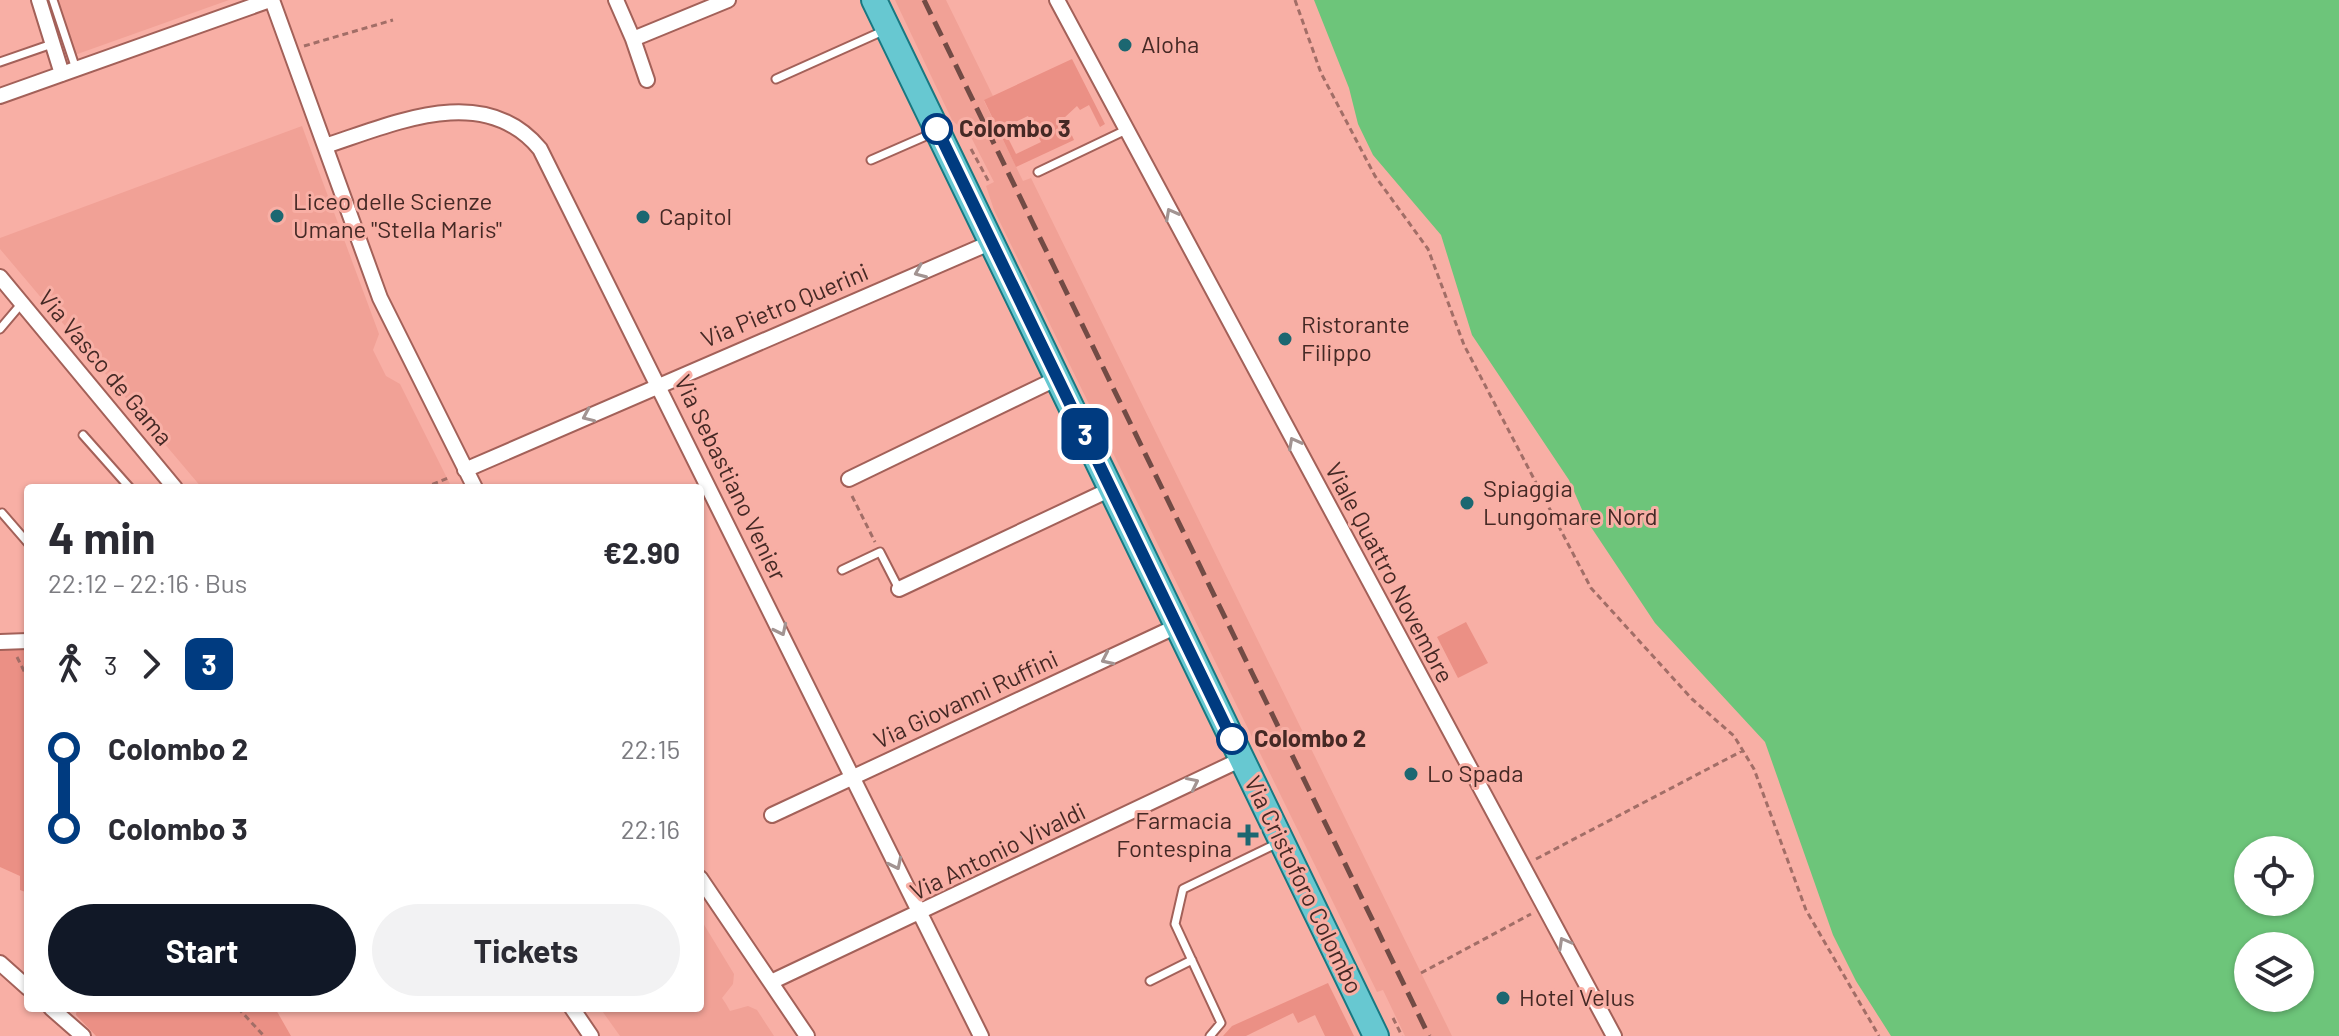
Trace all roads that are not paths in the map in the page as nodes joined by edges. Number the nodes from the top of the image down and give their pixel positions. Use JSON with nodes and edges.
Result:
{"nodes":[{"id":1,"x":39,"y":0,"type":"edge"},
{"id":2,"x":53,"y":0,"type":"edge"},
{"id":3,"x":271,"y":0,"type":"edge"},
{"id":4,"x":616,"y":0,"type":"edge"},
{"id":5,"x":728,"y":0,"type":"edge"},
{"id":6,"x":874,"y":0,"type":"edge"},
{"id":7,"x":1057,"y":0,"type":"edge"},
{"id":8,"x":888,"y":28,"type":"junction"},
{"id":9,"x":633,"y":39,"type":"junction"},
{"id":10,"x":55,"y":43,"type":"junction"},
{"id":11,"x":0,"y":62,"type":"edge"},
{"id":12,"x":69,"y":71,"type":"junction"},
{"id":13,"x":776,"y":79,"type":"dead end"},
{"id":14,"x":647,"y":80,"type":"dead end"},
{"id":15,"x":0,"y":96,"type":"edge"},
{"id":16,"x":1126,"y":130,"type":"junction"},
{"id":17,"x":938,"y":131,"type":"junction"},
{"id":18,"x":325,"y":146,"type":"junction"},
{"id":19,"x":871,"y":160,"type":"dead end"},
{"id":20,"x":1038,"y":172,"type":"dead end"},
{"id":21,"x":992,"y":242,"type":"junction"},
{"id":22,"x":0,"y":277,"type":"edge"},
{"id":23,"x":22,"y":303,"type":"junction"},
{"id":24,"x":0,"y":329,"type":"edge"},
{"id":25,"x":1058,"y":378,"type":"junction"},
{"id":26,"x":660,"y":385,"type":"junction"},
{"id":27,"x":83,"y":435,"type":"dead end"},
{"id":28,"x":465,"y":470,"type":"junction"},
{"id":29,"x":849,"y":479,"type":"dead end"},
{"id":30,"x":126,"y":484,"type":"edge"},
{"id":31,"x":172,"y":484,"type":"edge"},
{"id":32,"x":473,"y":484,"type":"edge"},
{"id":33,"x":1111,"y":489,"type":"junction"},
{"id":34,"x":2,"y":513,"type":"dead end"},
{"id":35,"x":24,"y":538,"type":"edge"},
{"id":36,"x":842,"y":570,"type":"dead end"},
{"id":37,"x":899,"y":589,"type":"joint"},
{"id":38,"x":1177,"y":626,"type":"junction"},
{"id":39,"x":24,"y":641,"type":"edge"},
{"id":40,"x":0,"y":642,"type":"edge"},
{"id":41,"x":1242,"y":759,"type":"junction"},
{"id":42,"x":853,"y":777,"type":"junction"},
{"id":43,"x":772,"y":815,"type":"dead end"},
{"id":44,"x":1282,"y":841,"type":"junction"},
{"id":45,"x":704,"y":884,"type":"edge"},
{"id":46,"x":921,"y":914,"type":"junction"},
{"id":47,"x":1192,"y":960,"type":"junction"},
{"id":48,"x":0,"y":963,"type":"edge"},
{"id":49,"x":1150,"y":981,"type":"dead end"},
{"id":50,"x":771,"y":982,"type":"junction"},
{"id":51,"x":24,"y":984,"type":"edge"},
{"id":52,"x":56,"y":1012,"type":"edge"},
{"id":53,"x":575,"y":1012,"type":"edge"},
{"id":54,"x":83,"y":1036,"type":"edge"},
{"id":55,"x":591,"y":1036,"type":"edge"},
{"id":56,"x":807,"y":1036,"type":"edge"},
{"id":57,"x":981,"y":1036,"type":"edge"},
{"id":58,"x":1210,"y":1036,"type":"edge"},
{"id":59,"x":1376,"y":1036,"type":"edge"},
{"id":60,"x":1614,"y":1036,"type":"edge"}],
"edges":[{"from":1,"to":10,"type":"street"},
{"from":2,"to":12,"type":"lane"},
{"from":3,"to":12,"type":"street"},
{"from":3,"to":18,"type":"street"},
{"from":4,"to":9,"type":"street"},
{"from":5,"to":9,"type":"street"},
{"from":6,"to":8,"type":"main road","name":"Via Cristoforo Colombo"},
{"from":7,"to":16,"type":"street","name":"Viale Quattro Novembre"},
{"from":8,"to":13,"type":"lane"},
{"from":8,"to":17,"type":"main road","name":"Via Cristoforo Colombo"},
{"from":9,"to":14,"type":"street"},
{"from":10,"to":11,"type":"lane"},
{"from":10,"to":12,"type":"street"},
{"from":12,"to":15,"type":"street"},
{"from":16,"to":20,"type":"lane"},
{"from":60,"to":16,"type":"street","name":"Viale Quattro Novembre","one_way":true},
{"from":17,"to":19,"type":"lane"},
{"from":17,"to":21,"type":"main road","name":"Via Cristoforo Colombo"},
{"from":18,"to":26,"type":"street","name":"Via Sebastiano Venier"},
{"from":18,"to":28,"type":"street"},
{"from":21,"to":25,"type":"main road","name":"Via Cristoforo Colombo"},
{"from":21,"to":26,"type":"street","name":"Via Pietro Querini","one_way":true},
{"from":22,"to":23,"type":"street","name":"Via Vasco de Gama"},
{"from":23,"to":24,"type":"lane"},
{"from":23,"to":31,"type":"street","name":"Via Vasco de Gama"},
{"from":25,"to":29,"type":"street"},
{"from":25,"to":33,"type":"main road","name":"Via Cristoforo Colombo"},
{"from":26,"to":28,"type":"street","name":"Via Pietro Querini","one_way":true},
{"from":26,"to":42,"type":"street","name":"Via Sebastiano Venier","one_way":true},
{"from":27,"to":30,"type":"lane"},
{"from":28,"to":32,"type":"street"},
{"from":33,"to":37,"type":"street"},
{"from":33,"to":38,"type":"main road","name":"Via Cristoforo Colombo"},
{"from":34,"to":35,"type":"lane"},
{"from":36,"to":37,"type":"lane"},
{"from":38,"to":41,"type":"main road","name":"Via Cristoforo Colombo"},
{"from":38,"to":42,"type":"street","name":"Via Giovanni Ruffini","one_way":true},
{"from":39,"to":40,"type":"street"},
{"from":41,"to":44,"type":"main road","name":"Via Cristoforo Colombo"},
{"from":46,"to":41,"type":"street","name":"Via Antonio Vivaldi","one_way":true},
{"from":42,"to":43,"type":"street","name":"Via Giovanni Ruffini"},
{"from":42,"to":46,"type":"street","name":"Via Sebastiano Venier","one_way":true},
{"from":44,"to":47,"type":"lane"},
{"from":44,"to":59,"type":"main road","name":"Via Cristoforo Colombo"},
{"from":45,"to":50,"type":"street"},
{"from":46,"to":50,"type":"street","name":"Via Antonio Vivaldi"},
{"from":46,"to":57,"type":"street","name":"Via Sebastiano Venier"},
{"from":47,"to":49,"type":"lane"},
{"from":47,"to":58,"type":"lane"},
{"from":48,"to":51,"type":"street"},
{"from":50,"to":56,"type":"street"},
{"from":52,"to":54,"type":"street"},
{"from":53,"to":55,"type":"street"}]}
